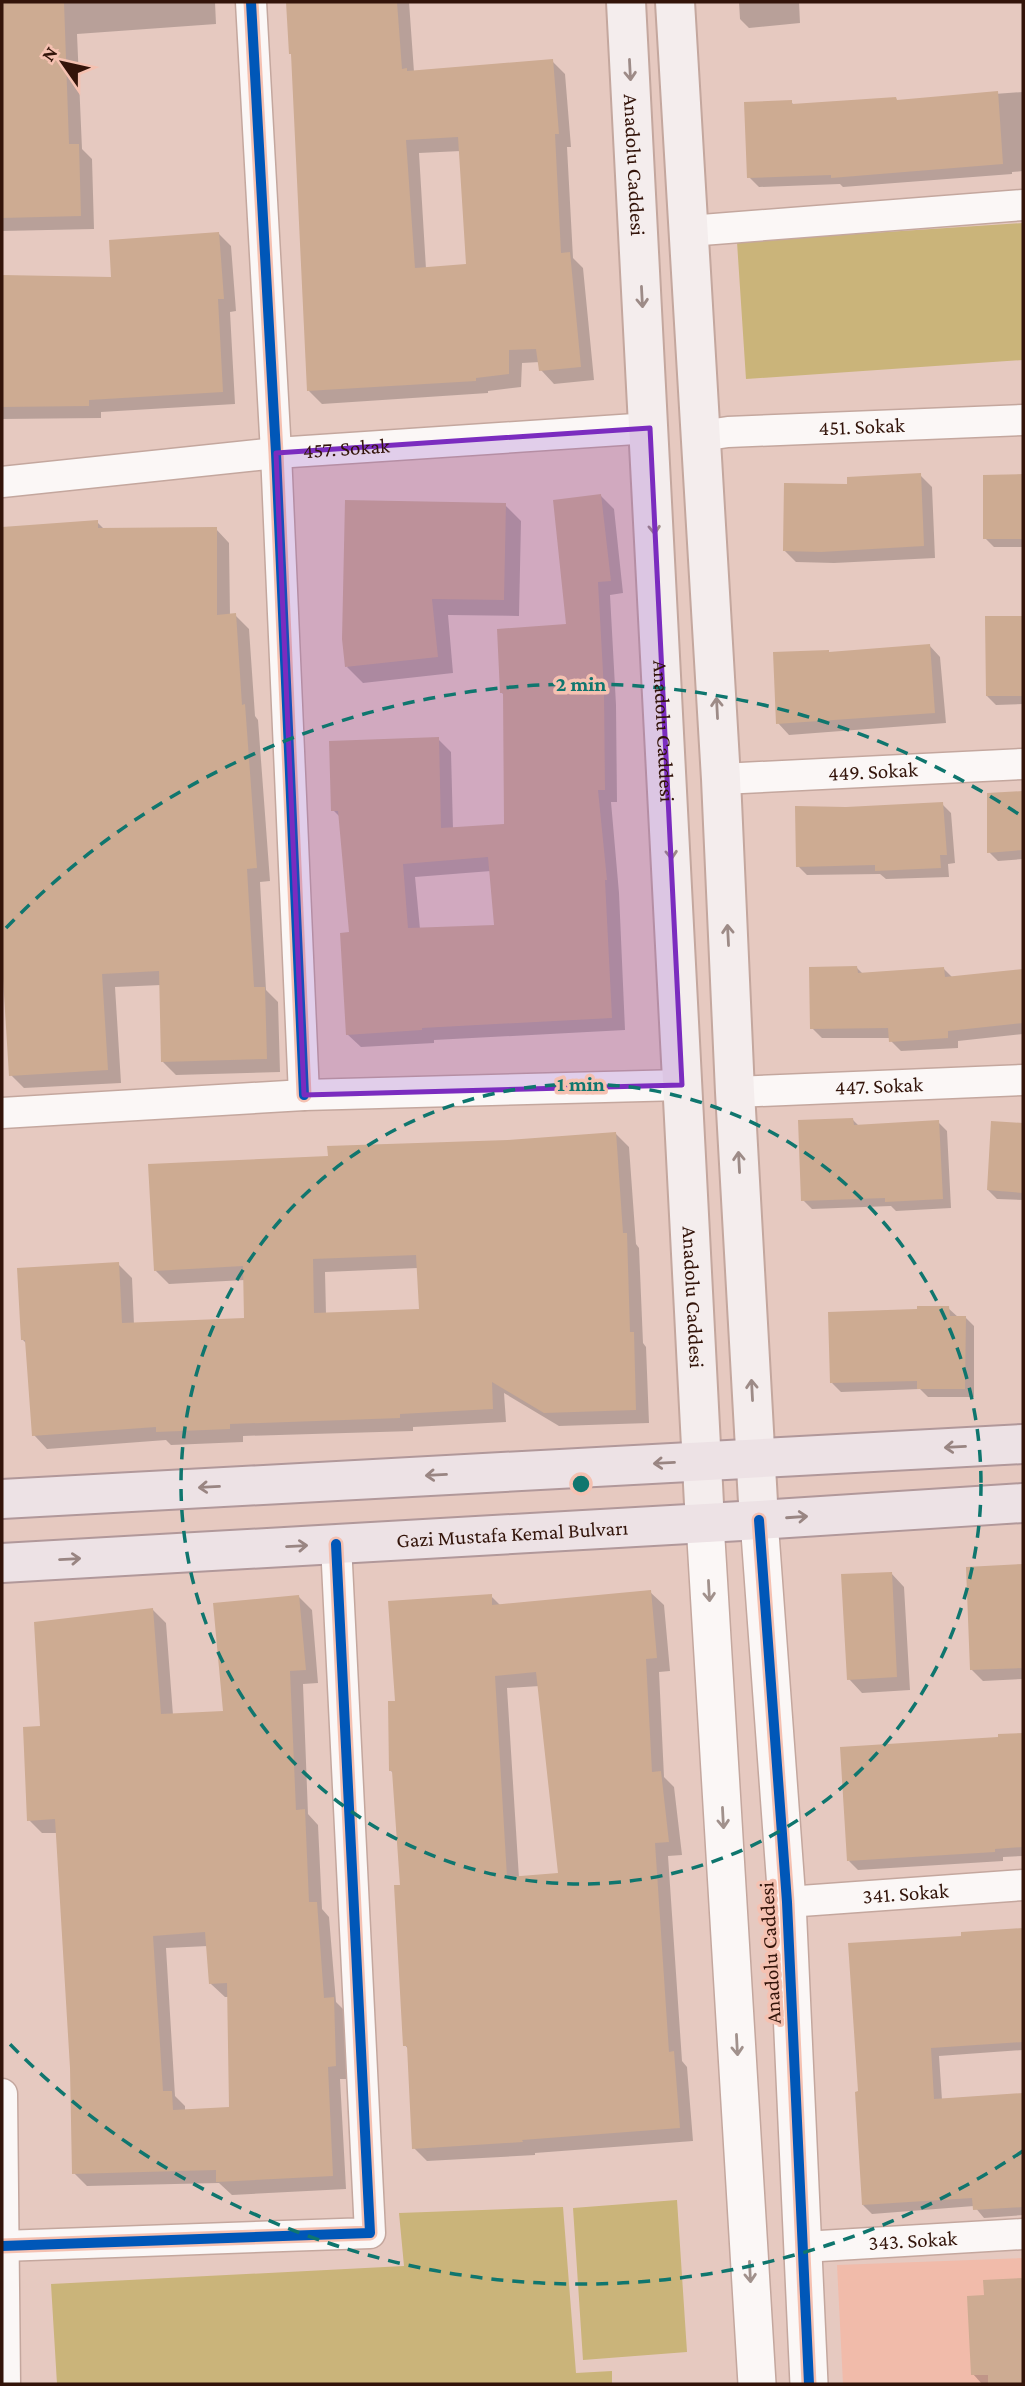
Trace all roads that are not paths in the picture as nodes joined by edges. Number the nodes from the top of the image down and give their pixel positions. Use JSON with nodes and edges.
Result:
{"nodes":[{"id":1,"x":251,"y":2,"type":"edge"},
{"id":2,"x":626,"y":2,"type":"edge"},
{"id":3,"x":675,"y":2,"type":"edge"},
{"id":4,"x":1023,"y":205,"type":"edge"},
{"id":5,"x":689,"y":230,"type":"junction"},
{"id":6,"x":1023,"y":420,"type":"edge"},
{"id":7,"x":650,"y":428,"type":"junction"},
{"id":8,"x":702,"y":436,"type":"junction"},
{"id":9,"x":276,"y":453,"type":"junction"},
{"id":10,"x":2,"y":482,"type":"edge"},
{"id":11,"x":1023,"y":764,"type":"edge"},
{"id":12,"x":721,"y":779,"type":"junction"},
{"id":13,"x":1023,"y":1080,"type":"edge"},
{"id":14,"x":682,"y":1085,"type":"junction"},
{"id":15,"x":735,"y":1092,"type":"junction"},
{"id":16,"x":304,"y":1095,"type":"junction"},
{"id":17,"x":2,"y":1113,"type":"edge"},
{"id":18,"x":1023,"y":1444,"type":"edge"},
{"id":19,"x":756,"y":1458,"type":"junction"},
{"id":20,"x":702,"y":1461,"type":"junction"},
{"id":21,"x":2,"y":1499,"type":"edge"},
{"id":22,"x":1023,"y":1503,"type":"edge"},
{"id":23,"x":759,"y":1520,"type":"junction"},
{"id":24,"x":705,"y":1523,"type":"junction"},
{"id":25,"x":336,"y":1544,"type":"junction"},
{"id":26,"x":2,"y":1563,"type":"edge"},
{"id":27,"x":1023,"y":1885,"type":"edge"},
{"id":28,"x":787,"y":1902,"type":"junction"},
{"id":29,"x":2,"y":2094,"type":"edge"},
{"id":30,"x":1023,"y":2234,"type":"edge"},
{"id":31,"x":2,"y":2246,"type":"edge"},
{"id":32,"x":803,"y":2247,"type":"junction"},
{"id":33,"x":5,"y":2384,"type":"edge"},
{"id":34,"x":757,"y":2384,"type":"edge"},
{"id":35,"x":809,"y":2384,"type":"edge"}],
"edges":[{"from":1,"to":9,"type":"street"},
{"from":2,"to":7,"type":"main road","name":"Anadolu Caddesi","one_way":true},
{"from":3,"to":5,"type":"main road"},
{"from":4,"to":5,"type":"street"},
{"from":5,"to":8,"type":"main road"},
{"from":6,"to":8,"type":"street","name":"451. Sokak"},
{"from":7,"to":9,"type":"street","name":"457. Sokak"},
{"from":7,"to":14,"type":"main road","name":"Anadolu Caddesi","one_way":true},
{"from":12,"to":8,"type":"main road","one_way":true},
{"from":9,"to":10,"type":"street","name":"457. Sokak"},
{"from":9,"to":16,"type":"street"},
{"from":11,"to":12,"type":"street","name":"449. Sokak"},
{"from":15,"to":12,"type":"main road","one_way":true},
{"from":13,"to":15,"type":"street","name":"447. Sokak"},
{"from":14,"to":16,"type":"street"},
{"from":14,"to":20,"type":"main road","name":"Anadolu Caddesi"},
{"from":19,"to":15,"type":"main road","one_way":true},
{"from":16,"to":17,"type":"street"},
{"from":18,"to":19,"type":"main road","one_way":true},
{"from":19,"to":20,"type":"main road"},
{"from":19,"to":23,"type":"main road"},
{"from":20,"to":21,"type":"main road","one_way":true},
{"from":20,"to":24,"type":"main road","name":"Anadolu Caddesi"},
{"from":23,"to":22,"type":"main road","name":"Gazi Mustafa Kemal Bulvarı","one_way":true},
{"from":23,"to":24,"type":"main road","name":"Gazi Mustafa Kemal Bulvarı"},
{"from":23,"to":28,"type":"street","name":"Anadolu Caddesi"},
{"from":24,"to":25,"type":"main road","name":"Gazi Mustafa Kemal Bulvarı"},
{"from":24,"to":34,"type":"street","name":"Anadolu Caddesi","one_way":true},
{"from":26,"to":25,"type":"main road","name":"Gazi Mustafa Kemal Bulvarı","one_way":true},
{"from":25,"to":31,"type":"street"},
{"from":27,"to":28,"type":"street","name":"341. Sokak"},
{"from":28,"to":32,"type":"street","name":"Anadolu Caddesi"},
{"from":29,"to":31,"type":"street"},
{"from":30,"to":32,"type":"street","name":"343. Sokak"},
{"from":31,"to":33,"type":"street"},
{"from":32,"to":35,"type":"street","name":"Anadolu Caddesi"}]}
